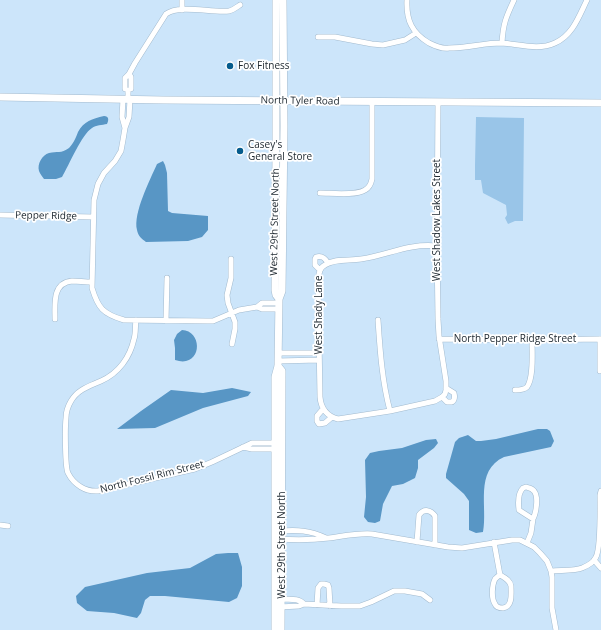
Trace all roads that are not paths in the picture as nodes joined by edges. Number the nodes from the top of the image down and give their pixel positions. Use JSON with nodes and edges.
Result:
{"nodes":[{"id":1,"x":182,"y":0,"type":"edge"},
{"id":2,"x":276,"y":0,"type":"edge"},
{"id":3,"x":283,"y":0,"type":"edge"},
{"id":4,"x":407,"y":0,"type":"edge"},
{"id":5,"x":514,"y":0,"type":"edge"},
{"id":6,"x":587,"y":0,"type":"edge"},
{"id":7,"x":240,"y":5,"type":"dead end"},
{"id":8,"x":182,"y":10,"type":"junction"},
{"id":9,"x":416,"y":33,"type":"junction"},
{"id":10,"x":318,"y":37,"type":"dead end"},
{"id":11,"x":502,"y":43,"type":"junction"},
{"id":12,"x":0,"y":97,"type":"edge"},
{"id":13,"x":127,"y":99,"type":"junction"},
{"id":14,"x":275,"y":100,"type":"junction"},
{"id":15,"x":283,"y":100,"type":"junction"},
{"id":16,"x":372,"y":102,"type":"junction"},
{"id":17,"x":438,"y":102,"type":"junction"},
{"id":18,"x":601,"y":103,"type":"edge"},
{"id":19,"x":279,"y":193,"type":"junction"},
{"id":20,"x":320,"y":193,"type":"dead end"},
{"id":21,"x":0,"y":215,"type":"edge"},
{"id":22,"x":93,"y":217,"type":"junction"},
{"id":23,"x":437,"y":246,"type":"junction"},
{"id":24,"x":231,"y":259,"type":"dead end"},
{"id":25,"x":328,"y":263,"type":"junction"},
{"id":26,"x":320,"y":270,"type":"junction"},
{"id":27,"x":167,"y":278,"type":"dead end"},
{"id":28,"x":92,"y":282,"type":"junction"},
{"id":29,"x":279,"y":304,"type":"junction"},
{"id":30,"x":232,"y":312,"type":"junction"},
{"id":31,"x":55,"y":318,"type":"dead end"},
{"id":32,"x":136,"y":320,"type":"junction"},
{"id":33,"x":378,"y":320,"type":"dead end"},
{"id":34,"x":166,"y":321,"type":"junction"},
{"id":35,"x":439,"y":339,"type":"junction"},
{"id":36,"x":601,"y":339,"type":"edge"},
{"id":37,"x":532,"y":340,"type":"junction"},
{"id":38,"x":232,"y":344,"type":"dead end"},
{"id":39,"x":319,"y":352,"type":"junction"},
{"id":40,"x":278,"y":353,"type":"junction"},
{"id":41,"x":319,"y":360,"type":"junction"},
{"id":42,"x":278,"y":363,"type":"junction"},
{"id":43,"x":600,"y":371,"type":"dead end"},
{"id":44,"x":446,"y":388,"type":"junction"},
{"id":45,"x":515,"y":390,"type":"dead end"},
{"id":46,"x":442,"y":397,"type":"junction"},
{"id":47,"x":323,"y":409,"type":"junction"},
{"id":48,"x":390,"y":411,"type":"junction"},
{"id":49,"x":332,"y":417,"type":"junction"},
{"id":50,"x":260,"y":443,"type":"junction"},
{"id":51,"x":278,"y":446,"type":"junction"},
{"id":52,"x":243,"y":447,"type":"junction"},
{"id":53,"x":260,"y":450,"type":"junction"},
{"id":54,"x":601,"y":490,"type":"edge"},
{"id":55,"x":533,"y":519,"type":"junction"},
{"id":56,"x":0,"y":525,"type":"edge"},
{"id":57,"x":8,"y":526,"type":"dead end"},
{"id":58,"x":279,"y":530,"type":"junction"},
{"id":59,"x":327,"y":538,"type":"junction"},
{"id":60,"x":279,"y":539,"type":"junction"},
{"id":61,"x":417,"y":542,"type":"junction"},
{"id":62,"x":494,"y":542,"type":"junction"},
{"id":63,"x":526,"y":543,"type":"junction"},
{"id":64,"x":436,"y":545,"type":"junction"},
{"id":65,"x":594,"y":560,"type":"junction"},
{"id":66,"x":601,"y":568,"type":"edge"},
{"id":67,"x":551,"y":571,"type":"junction"},
{"id":68,"x":500,"y":575,"type":"junction"},
{"id":69,"x":430,"y":600,"type":"dead end"},
{"id":70,"x":278,"y":603,"type":"junction"},
{"id":71,"x":317,"y":605,"type":"junction"},
{"id":72,"x":330,"y":606,"type":"junction"},
{"id":73,"x":275,"y":630,"type":"edge"},
{"id":74,"x":282,"y":630,"type":"edge"},
{"id":75,"x":556,"y":630,"type":"edge"}],
"edges":[{"from":1,"to":8,"type":"street"},
{"from":2,"to":14,"type":"main road","name":"West 29th Street North"},
{"from":3,"to":15,"type":"main road","name":"West 29th Street North"},
{"from":4,"to":9,"type":"street"},
{"from":5,"to":11,"type":"street"},
{"from":6,"to":11,"type":"street"},
{"from":7,"to":8,"type":"street"},
{"from":8,"to":13,"type":"street"},
{"from":9,"to":10,"type":"street"},
{"from":9,"to":11,"type":"street"},
{"from":12,"to":13,"type":"main road","name":"North Tyler Road"},
{"from":13,"to":14,"type":"main road","name":"North Tyler Road"},
{"from":13,"to":22,"type":"street"},
{"from":14,"to":15,"type":"main road","name":"North Tyler Road"},
{"from":14,"to":19,"type":"main road","name":"West 29th Street North"},
{"from":15,"to":16,"type":"main road","name":"North Tyler Road"},
{"from":15,"to":19,"type":"main road","name":"West 29th Street North"},
{"from":16,"to":17,"type":"main road","name":"North Tyler Road"},
{"from":16,"to":20,"type":"street"},
{"from":17,"to":18,"type":"main road","name":"North Tyler Road"},
{"from":17,"to":23,"type":"street","name":"West Shadow Lakes Street"},
{"from":19,"to":29,"type":"main road","name":"West 29th Street North"},
{"from":21,"to":22,"type":"street","name":"Pepper Ridge"},
{"from":22,"to":28,"type":"street"},
{"from":23,"to":25,"type":"street"},
{"from":23,"to":35,"type":"street","name":"West Shadow Lakes Street"},
{"from":24,"to":30,"type":"street"},
{"from":25,"to":26,"type":"street"},
{"from":25,"to":26,"type":"street","name":"West Shady Lane"},
{"from":26,"to":39,"type":"street","name":"West Shady Lane"},
{"from":27,"to":34,"type":"street"},
{"from":28,"to":31,"type":"street"},
{"from":28,"to":32,"type":"street"},
{"from":29,"to":30,"type":"street"},
{"from":29,"to":40,"type":"main road","name":"West 29th Street North"},
{"from":30,"to":34,"type":"street"},
{"from":30,"to":38,"type":"street"},
{"from":32,"to":34,"type":"street"},
{"from":32,"to":52,"type":"street","name":"North Fossil Rim Street"},
{"from":33,"to":48,"type":"street"},
{"from":35,"to":37,"type":"street","name":"North Pepper Ridge Street"},
{"from":35,"to":44,"type":"street","name":"North Pepper Ridge Street"},
{"from":36,"to":37,"type":"street","name":"North Pepper Ridge Street"},
{"from":36,"to":43,"type":"street"},
{"from":37,"to":45,"type":"street"},
{"from":39,"to":40,"type":"street"},
{"from":39,"to":41,"type":"street","name":"West Shady Lane"},
{"from":40,"to":42,"type":"main road","name":"West 29th Street North"},
{"from":41,"to":42,"type":"street"},
{"from":41,"to":47,"type":"street"},
{"from":42,"to":51,"type":"main road","name":"West 29th Street North"},
{"from":44,"to":46,"type":"street"},
{"from":44,"to":46,"type":"street","name":"North Pepper Ridge Street"},
{"from":46,"to":48,"type":"street"},
{"from":47,"to":49,"type":"street"},
{"from":47,"to":49,"type":"street"},
{"from":48,"to":49,"type":"street"},
{"from":50,"to":51,"type":"street","name":"North Fossil Rim Street"},
{"from":50,"to":52,"type":"street","name":"North Fossil Rim Street"},
{"from":50,"to":53,"type":"street"},
{"from":51,"to":53,"type":"street"},
{"from":51,"to":58,"type":"main road","name":"West 29th Street North"},
{"from":52,"to":53,"type":"street"},
{"from":54,"to":65,"type":"street"},
{"from":55,"to":55,"type":"street"},
{"from":55,"to":63,"type":"street"},
{"from":56,"to":57,"type":"street"},
{"from":58,"to":59,"type":"street"},
{"from":58,"to":60,"type":"main road","name":"West 29th Street North"},
{"from":59,"to":60,"type":"street"},
{"from":59,"to":61,"type":"street"},
{"from":60,"to":70,"type":"main road","name":"West 29th Street North"},
{"from":61,"to":64,"type":"street"},
{"from":61,"to":64,"type":"street"},
{"from":62,"to":63,"type":"street"},
{"from":62,"to":64,"type":"street"},
{"from":62,"to":68,"type":"street"},
{"from":63,"to":67,"type":"street"},
{"from":65,"to":66,"type":"street"},
{"from":65,"to":67,"type":"street"},
{"from":67,"to":75,"type":"street"},
{"from":68,"to":68,"type":"street"},
{"from":69,"to":72,"type":"street"},
{"from":70,"to":71,"type":"street"},
{"from":70,"to":73,"type":"main road","name":"West 29th Street North"},
{"from":70,"to":74,"type":"main road","name":"West 29th Street North"},
{"from":71,"to":72,"type":"street"},
{"from":71,"to":72,"type":"street"}]}
